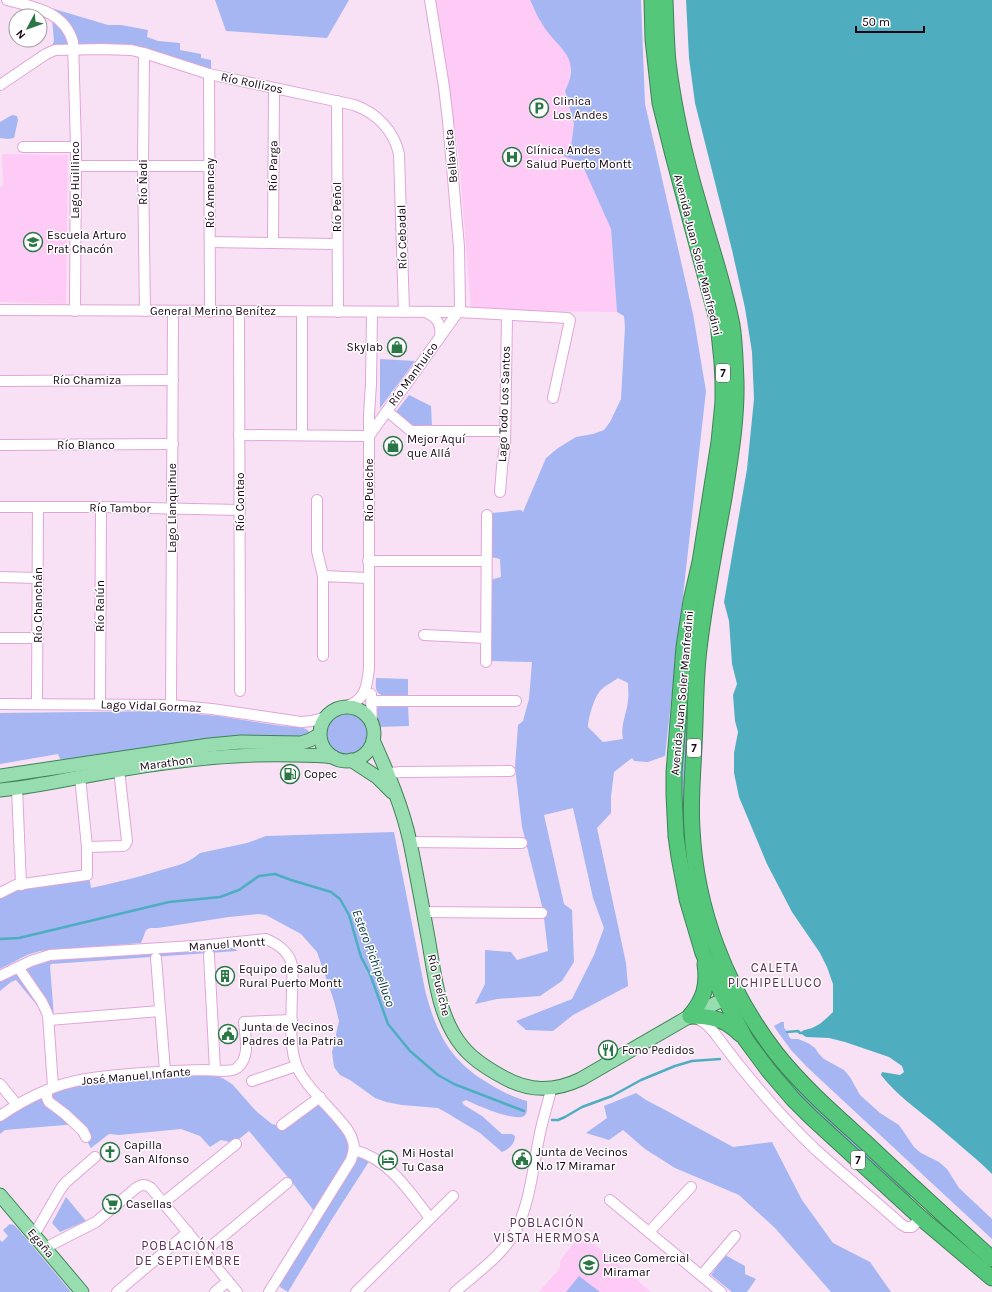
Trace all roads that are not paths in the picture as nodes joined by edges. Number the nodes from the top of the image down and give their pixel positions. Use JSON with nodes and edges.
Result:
{"nodes":[{"id":1,"x":7,"y":0,"type":"edge"},
{"id":2,"x":430,"y":0,"type":"edge"},
{"id":3,"x":652,"y":0,"type":"edge"},
{"id":4,"x":665,"y":0,"type":"edge"},
{"id":5,"x":74,"y":49,"type":"junction"},
{"id":6,"x":144,"y":53,"type":"junction"},
{"id":7,"x":209,"y":74,"type":"junction"},
{"id":8,"x":0,"y":85,"type":"edge"},
{"id":9,"x":274,"y":88,"type":"junction"},
{"id":10,"x":337,"y":101,"type":"junction"},
{"id":11,"x":23,"y":147,"type":"dead end"},
{"id":12,"x":76,"y":147,"type":"junction"},
{"id":13,"x":400,"y":162,"type":"joint"},
{"id":14,"x":76,"y":166,"type":"junction"},
{"id":15,"x":209,"y":166,"type":"junction"},
{"id":16,"x":143,"y":167,"type":"junction"},
{"id":17,"x":210,"y":242,"type":"junction"},
{"id":18,"x":273,"y":243,"type":"junction"},
{"id":19,"x":338,"y":244,"type":"junction"},
{"id":20,"x":0,"y":310,"type":"edge"},
{"id":21,"x":75,"y":310,"type":"junction"},
{"id":22,"x":145,"y":311,"type":"junction"},
{"id":23,"x":173,"y":311,"type":"junction"},
{"id":24,"x":210,"y":312,"type":"junction"},
{"id":25,"x":239,"y":312,"type":"junction"},
{"id":26,"x":302,"y":312,"type":"junction"},
{"id":27,"x":338,"y":312,"type":"junction"},
{"id":28,"x":372,"y":312,"type":"junction"},
{"id":29,"x":404,"y":312,"type":"junction"},
{"id":30,"x":425,"y":312,"type":"junction"},
{"id":31,"x":458,"y":312,"type":"junction"},
{"id":32,"x":507,"y":316,"type":"junction"},
{"id":33,"x":440,"y":336,"type":"junction"},
{"id":34,"x":173,"y":380,"type":"junction"},
{"id":35,"x":0,"y":381,"type":"edge"},
{"id":36,"x":553,"y":398,"type":"dead end"},
{"id":37,"x":387,"y":410,"type":"junction"},
{"id":38,"x":505,"y":431,"type":"junction"},
{"id":39,"x":239,"y":435,"type":"junction"},
{"id":40,"x":302,"y":435,"type":"junction"},
{"id":41,"x":369,"y":436,"type":"junction"},
{"id":42,"x":173,"y":444,"type":"junction"},
{"id":43,"x":0,"y":445,"type":"edge"},
{"id":44,"x":500,"y":492,"type":"dead end"},
{"id":45,"x":317,"y":500,"type":"dead end"},
{"id":46,"x":0,"y":507,"type":"edge"},
{"id":47,"x":38,"y":507,"type":"junction"},
{"id":48,"x":100,"y":507,"type":"junction"},
{"id":49,"x":172,"y":508,"type":"junction"},
{"id":50,"x":240,"y":510,"type":"junction"},
{"id":51,"x":487,"y":515,"type":"dead end"},
{"id":52,"x":368,"y":561,"type":"junction"},
{"id":53,"x":486,"y":561,"type":"junction"},
{"id":54,"x":322,"y":576,"type":"junction"},
{"id":55,"x":0,"y":577,"type":"edge"},
{"id":56,"x":38,"y":578,"type":"junction"},
{"id":57,"x":368,"y":578,"type":"junction"},
{"id":58,"x":424,"y":635,"type":"dead end"},
{"id":59,"x":0,"y":638,"type":"edge"},
{"id":60,"x":38,"y":638,"type":"junction"},
{"id":61,"x":486,"y":638,"type":"junction"},
{"id":62,"x":323,"y":656,"type":"dead end"},
{"id":63,"x":486,"y":662,"type":"dead end"},
{"id":64,"x":369,"y":668,"type":"junction"},
{"id":65,"x":240,"y":691,"type":"dead end"},
{"id":66,"x":372,"y":701,"type":"junction"},
{"id":67,"x":516,"y":701,"type":"dead end"},
{"id":68,"x":0,"y":704,"type":"edge"},
{"id":69,"x":37,"y":704,"type":"junction"},
{"id":70,"x":100,"y":704,"type":"junction"},
{"id":71,"x":172,"y":705,"type":"junction"},
{"id":72,"x":344,"y":707,"type":"junction"},
{"id":73,"x":326,"y":717,"type":"junction"},
{"id":74,"x":300,"y":722,"type":"junction"},
{"id":75,"x":372,"y":726,"type":"junction"},
{"id":76,"x":320,"y":733,"type":"junction"},
{"id":77,"x":373,"y":740,"type":"junction"},
{"id":78,"x":333,"y":757,"type":"junction"},
{"id":79,"x":351,"y":760,"type":"junction"},
{"id":80,"x":119,"y":770,"type":"junction"},
{"id":81,"x":510,"y":771,"type":"dead end"},
{"id":82,"x":388,"y":773,"type":"junction"},
{"id":83,"x":0,"y":776,"type":"edge"},
{"id":84,"x":80,"y":777,"type":"junction"},
{"id":85,"x":17,"y":788,"type":"junction"},
{"id":86,"x":0,"y":790,"type":"edge"},
{"id":87,"x":399,"y":803,"type":"junction"},
{"id":88,"x":410,"y":842,"type":"junction"},
{"id":89,"x":522,"y":844,"type":"dead end"},
{"id":90,"x":87,"y":847,"type":"junction"},
{"id":91,"x":21,"y":885,"type":"junction"},
{"id":92,"x":0,"y":893,"type":"edge"},
{"id":93,"x":423,"y":912,"type":"junction"},
{"id":94,"x":542,"y":913,"type":"dead end"},
{"id":95,"x":703,"y":953,"type":"junction"},
{"id":96,"x":209,"y":955,"type":"dead end"},
{"id":97,"x":156,"y":958,"type":"dead end"},
{"id":98,"x":18,"y":967,"type":"junction"},
{"id":99,"x":0,"y":976,"type":"edge"},
{"id":100,"x":731,"y":996,"type":"junction"},
{"id":101,"x":160,"y":1011,"type":"junction"},
{"id":102,"x":690,"y":1016,"type":"junction"},
{"id":103,"x":49,"y":1020,"type":"junction"},
{"id":104,"x":292,"y":1020,"type":"junction"},
{"id":105,"x":746,"y":1040,"type":"junction"},
{"id":106,"x":296,"y":1066,"type":"junction"},
{"id":107,"x":214,"y":1070,"type":"junction"},
{"id":108,"x":164,"y":1071,"type":"junction"},
{"id":109,"x":252,"y":1081,"type":"dead end"},
{"id":110,"x":0,"y":1084,"type":"edge"},
{"id":111,"x":50,"y":1088,"type":"junction"},
{"id":112,"x":551,"y":1089,"type":"junction"},
{"id":113,"x":320,"y":1097,"type":"junction"},
{"id":114,"x":17,"y":1105,"type":"junction"},
{"id":115,"x":0,"y":1116,"type":"edge"},
{"id":116,"x":282,"y":1125,"type":"dead end"},
{"id":117,"x":86,"y":1137,"type":"dead end"},
{"id":118,"x":236,"y":1144,"type":"dead end"},
{"id":119,"x":354,"y":1150,"type":"junction"},
{"id":120,"x":95,"y":1157,"type":"dead end"},
{"id":121,"x":287,"y":1183,"type":"dead end"},
{"id":122,"x":691,"y":1187,"type":"dead end"},
{"id":123,"x":0,"y":1195,"type":"edge"},
{"id":124,"x":453,"y":1196,"type":"dead end"},
{"id":125,"x":610,"y":1200,"type":"dead end"},
{"id":126,"x":163,"y":1203,"type":"junction"},
{"id":127,"x":933,"y":1205,"type":"junction"},
{"id":128,"x":430,"y":1218,"type":"junction"},
{"id":129,"x":921,"y":1218,"type":"junction"},
{"id":130,"x":188,"y":1232,"type":"junction"},
{"id":131,"x":649,"y":1232,"type":"junction"},
{"id":132,"x":34,"y":1235,"type":"junction"},
{"id":133,"x":735,"y":1236,"type":"dead end"},
{"id":134,"x":45,"y":1248,"type":"junction"},
{"id":135,"x":204,"y":1252,"type":"junction"},
{"id":136,"x":992,"y":1258,"type":"edge"},
{"id":137,"x":702,"y":1275,"type":"junction"},
{"id":138,"x":992,"y":1278,"type":"edge"},
{"id":139,"x":228,"y":1281,"type":"junction"},
{"id":140,"x":273,"y":1290,"type":"edge"},
{"id":141,"x":82,"y":1292,"type":"edge"},
{"id":142,"x":117,"y":1292,"type":"edge"},
{"id":143,"x":215,"y":1292,"type":"edge"},
{"id":144,"x":237,"y":1292,"type":"edge"},
{"id":145,"x":356,"y":1292,"type":"edge"},
{"id":146,"x":455,"y":1292,"type":"edge"},
{"id":147,"x":721,"y":1292,"type":"edge"}],
"edges":[{"from":1,"to":5,"type":"street","name":"Lago Huillinco"},
{"from":2,"to":31,"type":"street","name":"Bellavista"},
{"from":3,"to":95,"type":"highway","name":"Avenida Juan Soler Manfredini","number":"7"},
{"from":4,"to":100,"type":"highway","name":"Avenida Juan Soler Manfredini","number":"7"},
{"from":5,"to":6,"type":"street","name":"Río Rollizos"},
{"from":5,"to":8,"type":"street","name":"Río Rollizos"},
{"from":5,"to":12,"type":"street","name":"Lago Huillinco"},
{"from":6,"to":7,"type":"street","name":"Río Rollizos"},
{"from":6,"to":16,"type":"street","name":"Río Ñadi"},
{"from":7,"to":9,"type":"street","name":"Río Rollizos"},
{"from":7,"to":15,"type":"street","name":"Río Amancay"},
{"from":9,"to":10,"type":"street","name":"Río Rollizos"},
{"from":9,"to":18,"type":"street","name":"Río Parga"},
{"from":10,"to":13,"type":"street","name":"Río Rollizos"},
{"from":10,"to":19,"type":"street","name":"Río Peñol"},
{"from":11,"to":12,"type":"street"},
{"from":12,"to":14,"type":"street","name":"Lago Huillinco"},
{"from":13,"to":29,"type":"street","name":"Río Cebadal"},
{"from":14,"to":16,"type":"street"},
{"from":14,"to":21,"type":"street","name":"Lago Huillinco"},
{"from":15,"to":16,"type":"street"},
{"from":15,"to":17,"type":"street","name":"Río Amancay"},
{"from":16,"to":22,"type":"street","name":"Río Ñadi"},
{"from":17,"to":18,"type":"street"},
{"from":17,"to":24,"type":"street","name":"Río Amancay"},
{"from":18,"to":19,"type":"street"},
{"from":19,"to":27,"type":"street","name":"Río Peñol"},
{"from":20,"to":21,"type":"street","name":"General Merino Benítez"},
{"from":21,"to":22,"type":"street","name":"General Merino Benítez"},
{"from":22,"to":23,"type":"street","name":"General Merino Benítez"},
{"from":23,"to":24,"type":"street","name":"General Merino Benítez"},
{"from":23,"to":34,"type":"street","name":"Lago Llanquihue"},
{"from":24,"to":25,"type":"street","name":"General Merino Benítez"},
{"from":25,"to":26,"type":"street","name":"General Merino Benítez"},
{"from":25,"to":39,"type":"street","name":"Río Contao"},
{"from":26,"to":27,"type":"street","name":"General Merino Benítez"},
{"from":26,"to":40,"type":"street"},
{"from":27,"to":28,"type":"street","name":"General Merino Benítez"},
{"from":28,"to":29,"type":"street","name":"General Merino Benítez"},
{"from":28,"to":41,"type":"street","name":"Río Puelche"},
{"from":29,"to":30,"type":"street","name":"General Merino Benítez"},
{"from":30,"to":31,"type":"street","name":"General Merino Benítez"},
{"from":30,"to":33,"type":"street"},
{"from":31,"to":32,"type":"street","name":"General Merino Benítez"},
{"from":31,"to":33,"type":"street","name":"Río Manhuico"},
{"from":32,"to":36,"type":"street","name":"General Merino Benítez"},
{"from":32,"to":38,"type":"street","name":"Lago Todo Los Santos"},
{"from":33,"to":37,"type":"street","name":"Río Manhuico"},
{"from":34,"to":35,"type":"street","name":"Río Chamiza"},
{"from":34,"to":42,"type":"street","name":"Lago Llanquihue"},
{"from":37,"to":38,"type":"street"},
{"from":37,"to":41,"type":"street","name":"Río Manhuico"},
{"from":38,"to":44,"type":"street","name":"Lago Todo Los Santos"},
{"from":39,"to":40,"type":"street"},
{"from":39,"to":50,"type":"street","name":"Río Contao"},
{"from":40,"to":41,"type":"street"},
{"from":41,"to":52,"type":"street","name":"Río Puelche"},
{"from":42,"to":43,"type":"street","name":"Río Blanco"},
{"from":42,"to":49,"type":"street","name":"Lago Llanquihue"},
{"from":45,"to":54,"type":"street"},
{"from":46,"to":47,"type":"street","name":"Río Tambor"},
{"from":47,"to":48,"type":"street","name":"Río Tambor"},
{"from":47,"to":56,"type":"street","name":"Río Chanchán"},
{"from":48,"to":49,"type":"street","name":"Río Tambor"},
{"from":48,"to":70,"type":"street","name":"Río Ralún"},
{"from":49,"to":50,"type":"street","name":"Río Tambor"},
{"from":49,"to":71,"type":"street","name":"Lago Llanquihue"},
{"from":50,"to":65,"type":"street","name":"Río Contao"},
{"from":51,"to":53,"type":"street"},
{"from":52,"to":53,"type":"street"},
{"from":52,"to":57,"type":"street","name":"Río Puelche"},
{"from":53,"to":61,"type":"street"},
{"from":54,"to":57,"type":"street"},
{"from":54,"to":62,"type":"street"},
{"from":55,"to":56,"type":"street"},
{"from":56,"to":60,"type":"street","name":"Río Chanchán"},
{"from":57,"to":64,"type":"street","name":"Río Puelche"},
{"from":58,"to":61,"type":"street"},
{"from":59,"to":60,"type":"street"},
{"from":60,"to":69,"type":"street","name":"Río Chanchán"},
{"from":61,"to":63,"type":"street"},
{"from":64,"to":66,"type":"street","name":"Río Puelche"},
{"from":64,"to":72,"type":"street","name":"Río Puelche"},
{"from":66,"to":67,"type":"street"},
{"from":66,"to":75,"type":"street","name":"Río Puelche"},
{"from":68,"to":69,"type":"street","name":"Lago Vidal Gormaz"},
{"from":69,"to":70,"type":"street","name":"Lago Vidal Gormaz"},
{"from":70,"to":71,"type":"street","name":"Lago Vidal Gormaz"},
{"from":71,"to":74,"type":"street","name":"Lago Vidal Gormaz"},
{"from":72,"to":73,"type":"main road"},
{"from":72,"to":75,"type":"main road"},
{"from":73,"to":74,"type":"street","name":"Lago Vidal Gormaz"},
{"from":73,"to":76,"type":"main road"},
{"from":74,"to":76,"type":"street","name":"Lago Vidal Gormaz"},
{"from":75,"to":77,"type":"main road"},
{"from":76,"to":78,"type":"main road"},
{"from":76,"to":83,"type":"main road","name":"Marathon"},
{"from":77,"to":79,"type":"main road"},
{"from":77,"to":82,"type":"main road","name":"Río Puelche"},
{"from":78,"to":79,"type":"main road"},
{"from":78,"to":80,"type":"main road","name":"Marathon"},
{"from":79,"to":87,"type":"main road","name":"Río Puelche"},
{"from":80,"to":84,"type":"main road","name":"Marathon"},
{"from":80,"to":90,"type":"street"},
{"from":81,"to":82,"type":"street"},
{"from":82,"to":87,"type":"main road","name":"Río Puelche"},
{"from":84,"to":85,"type":"main road","name":"Marathon"},
{"from":84,"to":90,"type":"street"},
{"from":85,"to":86,"type":"main road","name":"Marathon"},
{"from":85,"to":91,"type":"street"},
{"from":87,"to":88,"type":"main road","name":"Río Puelche"},
{"from":88,"to":89,"type":"street"},
{"from":88,"to":93,"type":"main road","name":"Río Puelche"},
{"from":90,"to":91,"type":"street"},
{"from":91,"to":92,"type":"street"},
{"from":93,"to":94,"type":"street"},
{"from":93,"to":112,"type":"main road","name":"Río Puelche"},
{"from":95,"to":100,"type":"highway","name":"Avenida Juan Soler Manfredini","number":"7"},
{"from":95,"to":102,"type":"highway"},
{"from":96,"to":107,"type":"street"},
{"from":97,"to":101,"type":"street"},
{"from":98,"to":99,"type":"street","name":"Manuel Montt"},
{"from":98,"to":103,"type":"street"},
{"from":98,"to":104,"type":"street","name":"Manuel Montt"},
{"from":100,"to":102,"type":"main road","name":"Río Puelche"},
{"from":100,"to":105,"type":"highway","name":"Avenida Juan Soler Manfredini","number":"7"},
{"from":100,"to":127,"type":"highway","name":"Avenida Juan Soler Manfredini","number":"7"},
{"from":101,"to":103,"type":"street"},
{"from":101,"to":108,"type":"street"},
{"from":102,"to":105,"type":"highway"},
{"from":102,"to":112,"type":"main road","name":"Río Puelche"},
{"from":102,"to":129,"type":"street"},
{"from":103,"to":111,"type":"street"},
{"from":104,"to":106,"type":"street","name":"Manuel Montt"},
{"from":104,"to":107,"type":"street","name":"José Manuel Infante"},
{"from":105,"to":129,"type":"highway","name":"Avenida Juan Soler Manfredini","number":"7"},
{"from":106,"to":109,"type":"street"},
{"from":106,"to":113,"type":"street","name":"Manuel Montt"},
{"from":107,"to":108,"type":"street","name":"José Manuel Infante"},
{"from":108,"to":111,"type":"street","name":"José Manuel Infante"},
{"from":110,"to":114,"type":"street"},
{"from":111,"to":114,"type":"street","name":"José Manuel Infante"},
{"from":111,"to":117,"type":"street"},
{"from":112,"to":146,"type":"street"},
{"from":113,"to":116,"type":"street"},
{"from":113,"to":119,"type":"street","name":"Manuel Montt"},
{"from":114,"to":115,"type":"street","name":"José Manuel Infante"},
{"from":118,"to":126,"type":"street"},
{"from":119,"to":128,"type":"street"},
{"from":119,"to":140,"type":"street"},
{"from":120,"to":132,"type":"street"},
{"from":121,"to":135,"type":"street"},
{"from":122,"to":131,"type":"street"},
{"from":123,"to":132,"type":"main road","name":"Egaña"},
{"from":124,"to":128,"type":"street"},
{"from":125,"to":131,"type":"street"},
{"from":126,"to":130,"type":"street"},
{"from":126,"to":134,"type":"street"},
{"from":127,"to":129,"type":"highway"},
{"from":127,"to":136,"type":"highway","name":"Avenida Juan Soler Manfredini","number":"7"},
{"from":128,"to":145,"type":"street"},
{"from":129,"to":138,"type":"highway","name":"Avenida Juan Soler Manfredini","number":"7"},
{"from":130,"to":135,"type":"street"},
{"from":130,"to":142,"type":"street"},
{"from":131,"to":137,"type":"street"},
{"from":132,"to":134,"type":"main road","name":"Egaña"},
{"from":133,"to":137,"type":"street"},
{"from":134,"to":141,"type":"main road","name":"Egaña"},
{"from":135,"to":139,"type":"street"},
{"from":137,"to":147,"type":"street"},
{"from":139,"to":143,"type":"street"},
{"from":139,"to":144,"type":"street"}]}
